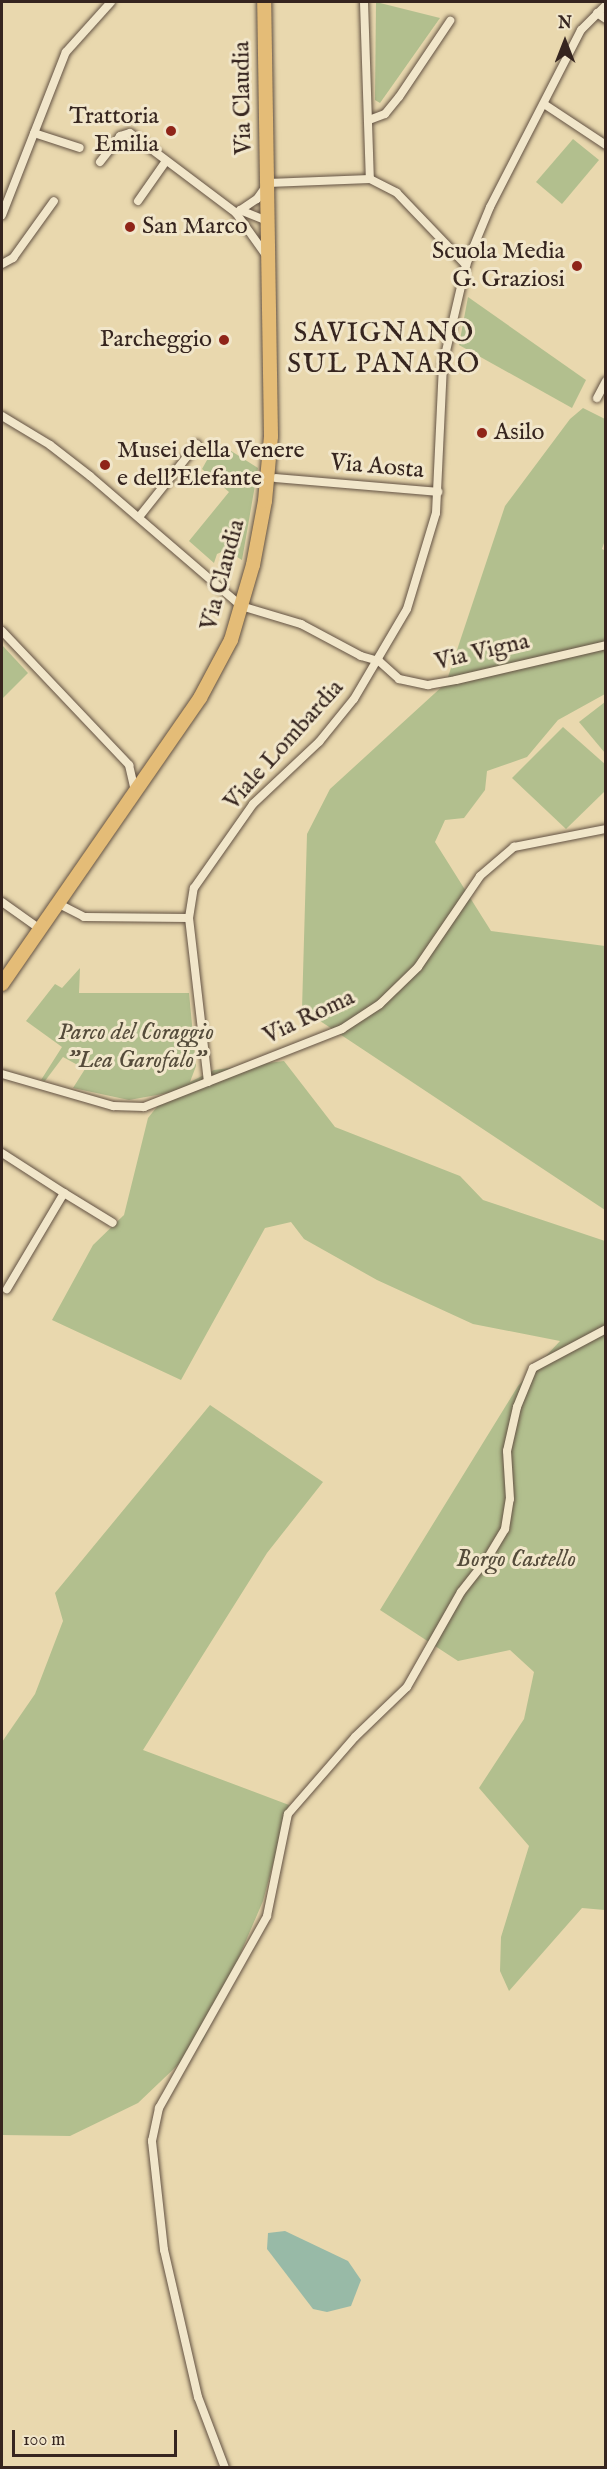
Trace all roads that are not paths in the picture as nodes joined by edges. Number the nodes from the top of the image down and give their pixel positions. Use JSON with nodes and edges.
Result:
{"nodes":[{"id":1,"x":111,"y":2,"type":"edge"},
{"id":2,"x":264,"y":2,"type":"edge"},
{"id":3,"x":364,"y":2,"type":"edge"},
{"id":4,"x":606,"y":5,"type":"edge"},
{"id":5,"x":597,"y":14,"type":"junction"},
{"id":6,"x":606,"y":19,"type":"edge"},
{"id":7,"x":450,"y":21,"type":"dead end"},
{"id":8,"x":544,"y":104,"type":"junction"},
{"id":9,"x":369,"y":120,"type":"junction"},
{"id":10,"x":34,"y":133,"type":"junction"},
{"id":11,"x":606,"y":145,"type":"edge"},
{"id":12,"x":80,"y":148,"type":"dead end"},
{"id":13,"x":166,"y":161,"type":"junction"},
{"id":14,"x":100,"y":162,"type":"dead end"},
{"id":15,"x":370,"y":179,"type":"junction"},
{"id":16,"x":267,"y":183,"type":"junction"},
{"id":17,"x":54,"y":201,"type":"dead end"},
{"id":18,"x":138,"y":201,"type":"dead end"},
{"id":19,"x":238,"y":211,"type":"junction"},
{"id":20,"x":2,"y":215,"type":"edge"},
{"id":21,"x":244,"y":222,"type":"junction"},
{"id":22,"x":268,"y":222,"type":"junction"},
{"id":23,"x":270,"y":261,"type":"junction"},
{"id":24,"x":2,"y":264,"type":"edge"},
{"id":25,"x":466,"y":265,"type":"junction"},
{"id":26,"x":606,"y":381,"type":"edge"},
{"id":27,"x":597,"y":398,"type":"dead end"},
{"id":28,"x":3,"y":419,"type":"edge"},
{"id":29,"x":197,"y":444,"type":"dead end"},
{"id":30,"x":276,"y":478,"type":"dead end"},
{"id":31,"x":438,"y":492,"type":"junction"},
{"id":32,"x":139,"y":517,"type":"junction"},
{"id":33,"x":241,"y":606,"type":"junction"},
{"id":34,"x":2,"y":631,"type":"edge"},
{"id":35,"x":606,"y":645,"type":"edge"},
{"id":36,"x":379,"y":662,"type":"junction"},
{"id":37,"x":129,"y":765,"type":"junction"},
{"id":38,"x":153,"y":768,"type":"junction"},
{"id":39,"x":135,"y":795,"type":"junction"},
{"id":40,"x":606,"y":829,"type":"edge"},
{"id":41,"x":2,"y":902,"type":"edge"},
{"id":42,"x":59,"y":904,"type":"junction"},
{"id":43,"x":189,"y":918,"type":"junction"},
{"id":44,"x":40,"y":929,"type":"junction"},
{"id":45,"x":2,"y":984,"type":"edge"},
{"id":46,"x":2,"y":1074,"type":"edge"},
{"id":47,"x":208,"y":1082,"type":"junction"},
{"id":48,"x":2,"y":1153,"type":"edge"},
{"id":49,"x":64,"y":1193,"type":"junction"},
{"id":50,"x":113,"y":1223,"type":"dead end"},
{"id":51,"x":7,"y":1289,"type":"dead end"},
{"id":52,"x":606,"y":1329,"type":"edge"},
{"id":53,"x":225,"y":2468,"type":"edge"}],
"edges":[{"from":1,"to":10,"type":"street"},
{"from":2,"to":16,"type":"main road","name":"Via Claudia"},
{"from":3,"to":9,"type":"street"},
{"from":4,"to":5,"type":"street","name":"Viale Lombardia"},
{"from":5,"to":6,"type":"street"},
{"from":5,"to":8,"type":"street","name":"Viale Lombardia"},
{"from":7,"to":9,"type":"street"},
{"from":8,"to":11,"type":"street"},
{"from":8,"to":25,"type":"street","name":"Viale Lombardia"},
{"from":9,"to":15,"type":"street"},
{"from":10,"to":12,"type":"street"},
{"from":10,"to":20,"type":"street"},
{"from":13,"to":14,"type":"street"},
{"from":13,"to":18,"type":"street"},
{"from":13,"to":19,"type":"street"},
{"from":15,"to":16,"type":"street"},
{"from":15,"to":25,"type":"street"},
{"from":16,"to":19,"type":"street"},
{"from":16,"to":22,"type":"main road","name":"Via Claudia"},
{"from":17,"to":24,"type":"street"},
{"from":19,"to":21,"type":"street"},
{"from":19,"to":22,"type":"street"},
{"from":21,"to":22,"type":"street"},
{"from":21,"to":23,"type":"street"},
{"from":22,"to":23,"type":"main road","name":"Via Claudia"},
{"from":23,"to":33,"type":"main road","name":"Via Claudia"},
{"from":25,"to":31,"type":"street","name":"Viale Lombardia"},
{"from":26,"to":27,"type":"street"},
{"from":28,"to":32,"type":"street"},
{"from":29,"to":32,"type":"street"},
{"from":30,"to":31,"type":"street","name":"Via Aosta"},
{"from":31,"to":36,"type":"street","name":"Viale Lombardia"},
{"from":32,"to":33,"type":"street"},
{"from":33,"to":36,"type":"street","name":"Via Vigna"},
{"from":33,"to":38,"type":"main road","name":"Via Claudia"},
{"from":34,"to":37,"type":"street"},
{"from":35,"to":36,"type":"street","name":"Via Vigna"},
{"from":36,"to":43,"type":"street","name":"Viale Lombardia"},
{"from":37,"to":38,"type":"street"},
{"from":37,"to":39,"type":"street"},
{"from":38,"to":39,"type":"main road","name":"Via Claudia"},
{"from":39,"to":42,"type":"main road","name":"Via Claudia"},
{"from":40,"to":47,"type":"street","name":"Via Roma"},
{"from":41,"to":44,"type":"street"},
{"from":42,"to":43,"type":"street"},
{"from":42,"to":44,"type":"main road","name":"Via Claudia"},
{"from":43,"to":47,"type":"street","name":"Viale Lombardia"},
{"from":44,"to":45,"type":"main road","name":"Via Claudia"},
{"from":46,"to":47,"type":"street","name":"Via Roma"},
{"from":48,"to":49,"type":"street"},
{"from":49,"to":50,"type":"street"},
{"from":49,"to":51,"type":"street"},
{"from":52,"to":53,"type":"street"}]}
